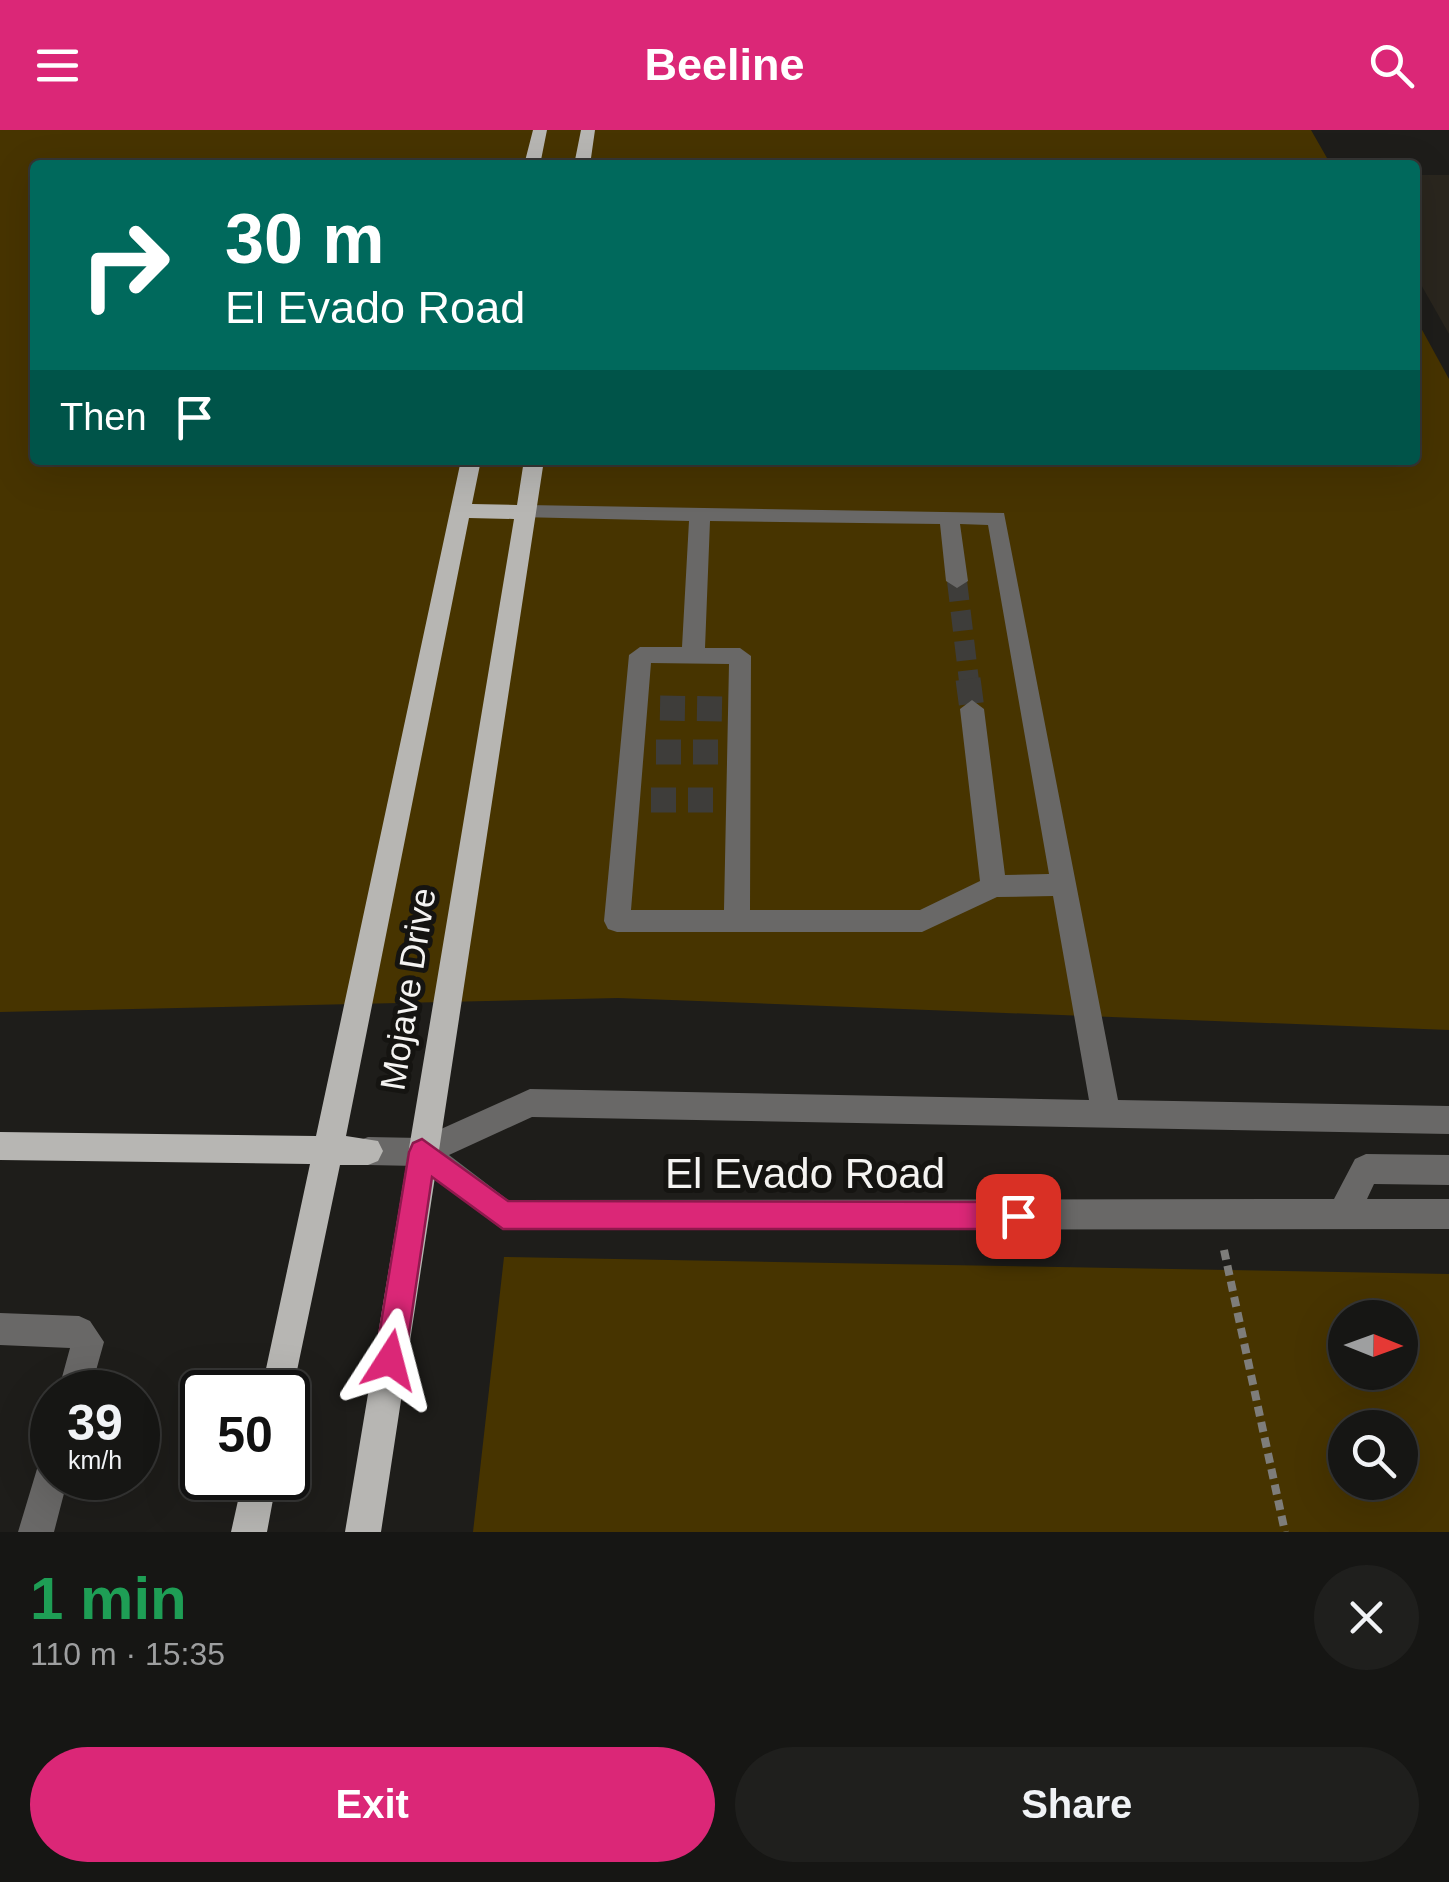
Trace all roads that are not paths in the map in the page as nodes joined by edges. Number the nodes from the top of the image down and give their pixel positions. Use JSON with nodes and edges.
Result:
{"nodes":[{"id":1,"x":540,"y":130,"type":"edge"},
{"id":2,"x":588,"y":130,"type":"edge"},
{"id":3,"x":533,"y":160,"type":"edge"},
{"id":4,"x":583,"y":160,"type":"edge"},
{"id":5,"x":470,"y":465,"type":"edge"},
{"id":6,"x":533,"y":465,"type":"edge"},
{"id":7,"x":461,"y":511,"type":"junction"},
{"id":8,"x":526,"y":512,"type":"junction"},
{"id":9,"x":700,"y":514,"type":"junction"},
{"id":10,"x":949,"y":517,"type":"junction"},
{"id":11,"x":956,"y":581,"type":"tunnel mouth"},
{"id":12,"x":693,"y":655,"type":"junction"},
{"id":13,"x":972,"y":709,"type":"tunnel mouth"},
{"id":14,"x":1064,"y":885,"type":"junction"},
{"id":15,"x":994,"y":886,"type":"junction"},
{"id":16,"x":737,"y":921,"type":"junction"},
{"id":17,"x":1106,"y":1114,"type":"junction"},
{"id":18,"x":1449,"y":1120,"type":"edge"},
{"id":19,"x":0,"y":1146,"type":"edge"},
{"id":20,"x":328,"y":1151,"type":"junction"},
{"id":21,"x":368,"y":1151,"type":"joint"},
{"id":22,"x":422,"y":1152,"type":"junction"},
{"id":23,"x":1449,"y":1170,"type":"edge"},
{"id":24,"x":1449,"y":1214,"type":"edge"},
{"id":25,"x":1342,"y":1216,"type":"junction"},
{"id":26,"x":0,"y":1329,"type":"edge"},
{"id":27,"x":80,"y":1370,"type":"edge"},
{"id":28,"x":283,"y":1370,"type":"edge"},
{"id":29,"x":45,"y":1500,"type":"edge"},
{"id":30,"x":256,"y":1500,"type":"edge"},
{"id":31,"x":36,"y":1532,"type":"edge"},
{"id":32,"x":249,"y":1532,"type":"edge"},
{"id":33,"x":363,"y":1532,"type":"edge"}],
"edges":[{"from":1,"to":3,"type":"main road"},
{"from":2,"to":4,"type":"main road"},
{"from":5,"to":7,"type":"main road","name":"Mojave Drive"},
{"from":6,"to":8,"type":"main road","name":"Mojave Drive"},
{"from":7,"to":8,"type":"main road"},
{"from":7,"to":20,"type":"main road","name":"Mojave Drive"},
{"from":8,"to":9,"type":"street"},
{"from":8,"to":22,"type":"main road","name":"Mojave Drive"},
{"from":9,"to":10,"type":"street"},
{"from":9,"to":12,"type":"street"},
{"from":10,"to":11,"type":"street"},
{"from":10,"to":14,"type":"street"},
{"from":12,"to":16,"type":"street"},
{"from":12,"to":16,"type":"street"},
{"from":13,"to":15,"type":"street"},
{"from":14,"to":15,"type":"street"},
{"from":14,"to":17,"type":"street"},
{"from":15,"to":16,"type":"street"},
{"from":17,"to":18,"type":"street","name":"El Evado Road"},
{"from":17,"to":22,"type":"street","name":"El Evado Road"},
{"from":19,"to":20,"type":"main road","name":"El Evado Road"},
{"from":20,"to":21,"type":"main road","name":"El Evado Road"},
{"from":20,"to":28,"type":"main road","name":"Mojave Drive"},
{"from":21,"to":22,"type":"street","name":"El Evado Road"},
{"from":22,"to":25,"type":"street","name":"El Evado Road"},
{"from":22,"to":33,"type":"main road","name":"Mojave Drive"},
{"from":23,"to":25,"type":"street"},
{"from":24,"to":25,"type":"street","name":"El Evado Road"},
{"from":26,"to":27,"type":"street"},
{"from":29,"to":31,"type":"street"},
{"from":30,"to":32,"type":"main road"}]}
